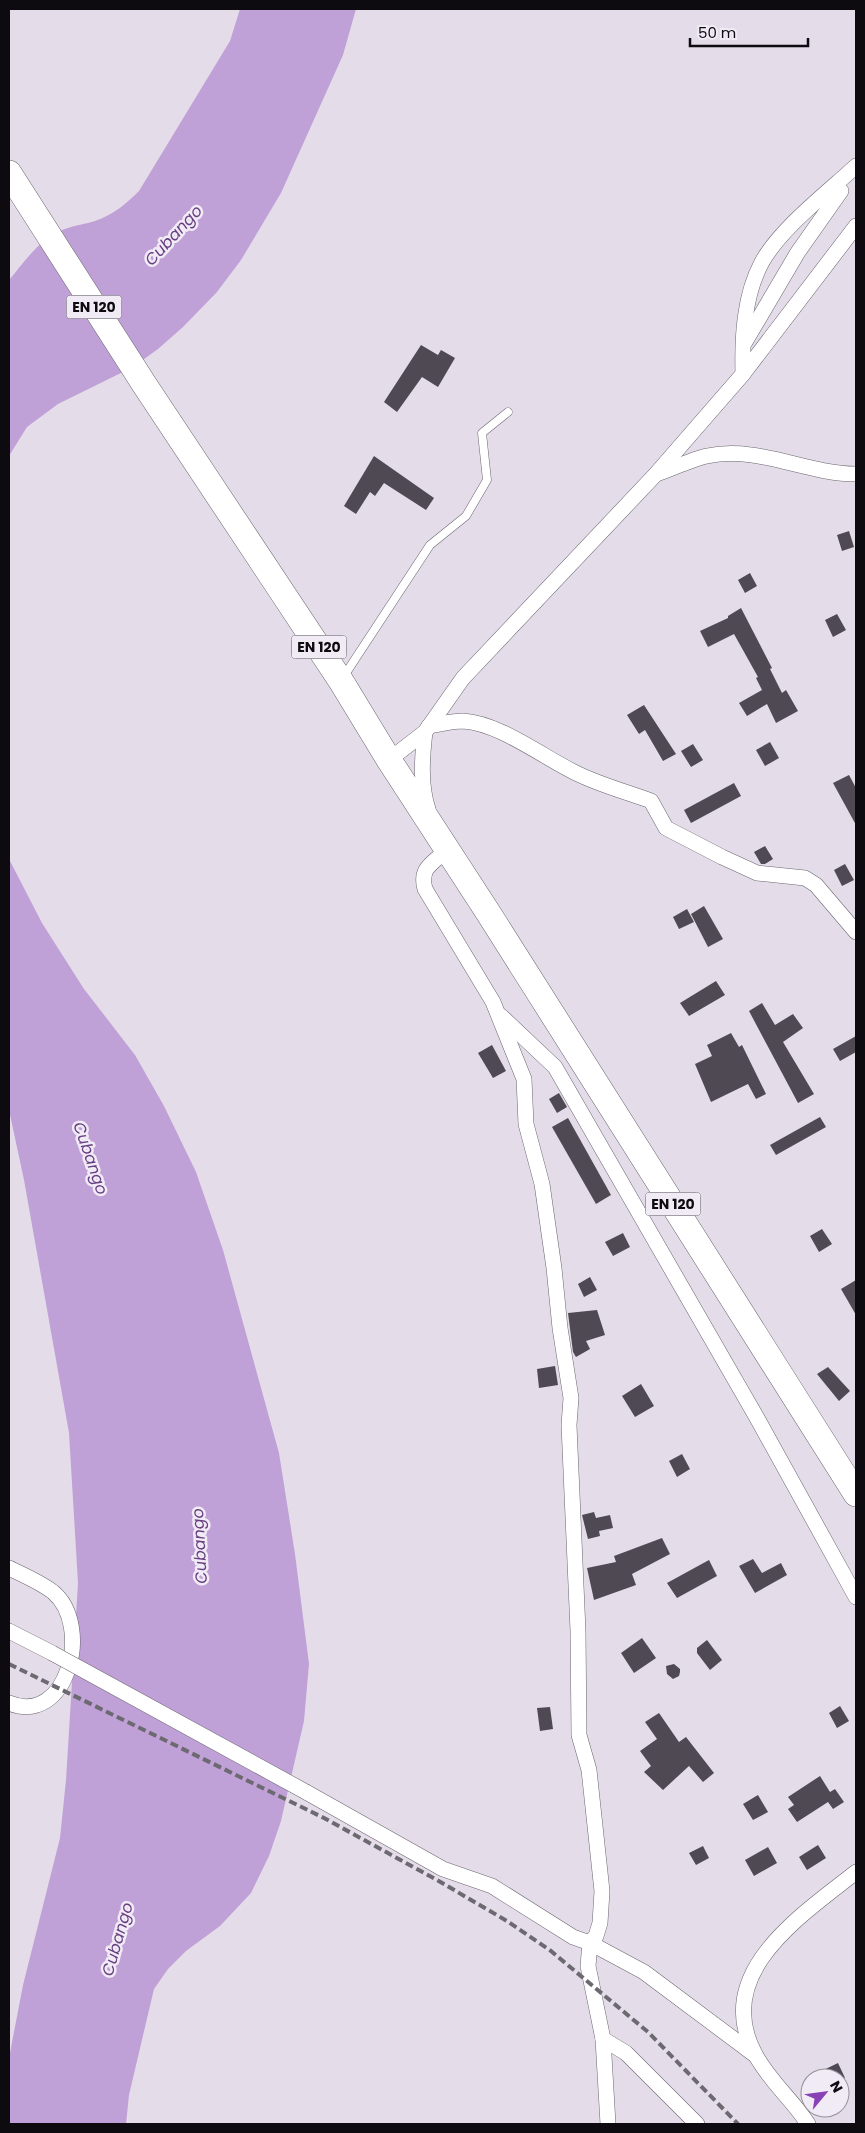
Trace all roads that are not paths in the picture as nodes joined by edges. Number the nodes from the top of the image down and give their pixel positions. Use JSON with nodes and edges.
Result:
{"nodes":[{"id":1,"x":856,"y":166,"type":"edge"},
{"id":2,"x":856,"y":172,"type":"edge"},
{"id":3,"x":9,"y":173,"type":"edge"},
{"id":4,"x":856,"y":226,"type":"edge"},
{"id":5,"x":742,"y":347,"type":"junction"},
{"id":6,"x":744,"y":374,"type":"junction"},
{"id":7,"x":508,"y":412,"type":"dead end"},
{"id":8,"x":656,"y":474,"type":"junction"},
{"id":9,"x":856,"y":474,"type":"edge"},
{"id":10,"x":341,"y":681,"type":"junction"},
{"id":11,"x":427,"y":729,"type":"junction"},
{"id":12,"x":389,"y":760,"type":"junction"},
{"id":13,"x":442,"y":841,"type":"junction"},
{"id":14,"x":856,"y":932,"type":"edge"},
{"id":15,"x":498,"y":1013,"type":"junction"},
{"id":16,"x":856,"y":1494,"type":"edge"},
{"id":17,"x":9,"y":1568,"type":"edge"},
{"id":18,"x":856,"y":1597,"type":"edge"},
{"id":19,"x":9,"y":1631,"type":"edge"},
{"id":20,"x":9,"y":1703,"type":"edge"},
{"id":21,"x":856,"y":1872,"type":"edge"},
{"id":22,"x":590,"y":1943,"type":"junction"},
{"id":23,"x":603,"y":2039,"type":"junction"},
{"id":24,"x":755,"y":2054,"type":"junction"},
{"id":25,"x":608,"y":2124,"type":"edge"},
{"id":26,"x":697,"y":2124,"type":"edge"},
{"id":27,"x":808,"y":2124,"type":"edge"}],
"edges":[{"from":1,"to":5,"type":"street"},
{"from":2,"to":5,"type":"street"},
{"from":3,"to":10,"type":"main road","number":"EN 120"},
{"from":4,"to":6,"type":"street"},
{"from":5,"to":6,"type":"street"},
{"from":6,"to":8,"type":"street"},
{"from":7,"to":10,"type":"lane"},
{"from":8,"to":9,"type":"street"},
{"from":8,"to":11,"type":"street"},
{"from":10,"to":12,"type":"main road","number":"EN 120"},
{"from":11,"to":12,"type":"street"},
{"from":11,"to":13,"type":"street"},
{"from":11,"to":14,"type":"street"},
{"from":12,"to":13,"type":"main road","number":"EN 120"},
{"from":13,"to":15,"type":"street"},
{"from":13,"to":16,"type":"main road","number":"EN 120"},
{"from":15,"to":18,"type":"street"},
{"from":15,"to":22,"type":"street"},
{"from":17,"to":20,"type":"street"},
{"from":19,"to":22,"type":"street","bridge":true},
{"from":21,"to":24,"type":"street"},
{"from":22,"to":23,"type":"street"},
{"from":22,"to":24,"type":"street"},
{"from":23,"to":25,"type":"street"},
{"from":23,"to":26,"type":"street"},
{"from":24,"to":27,"type":"street"}]}
